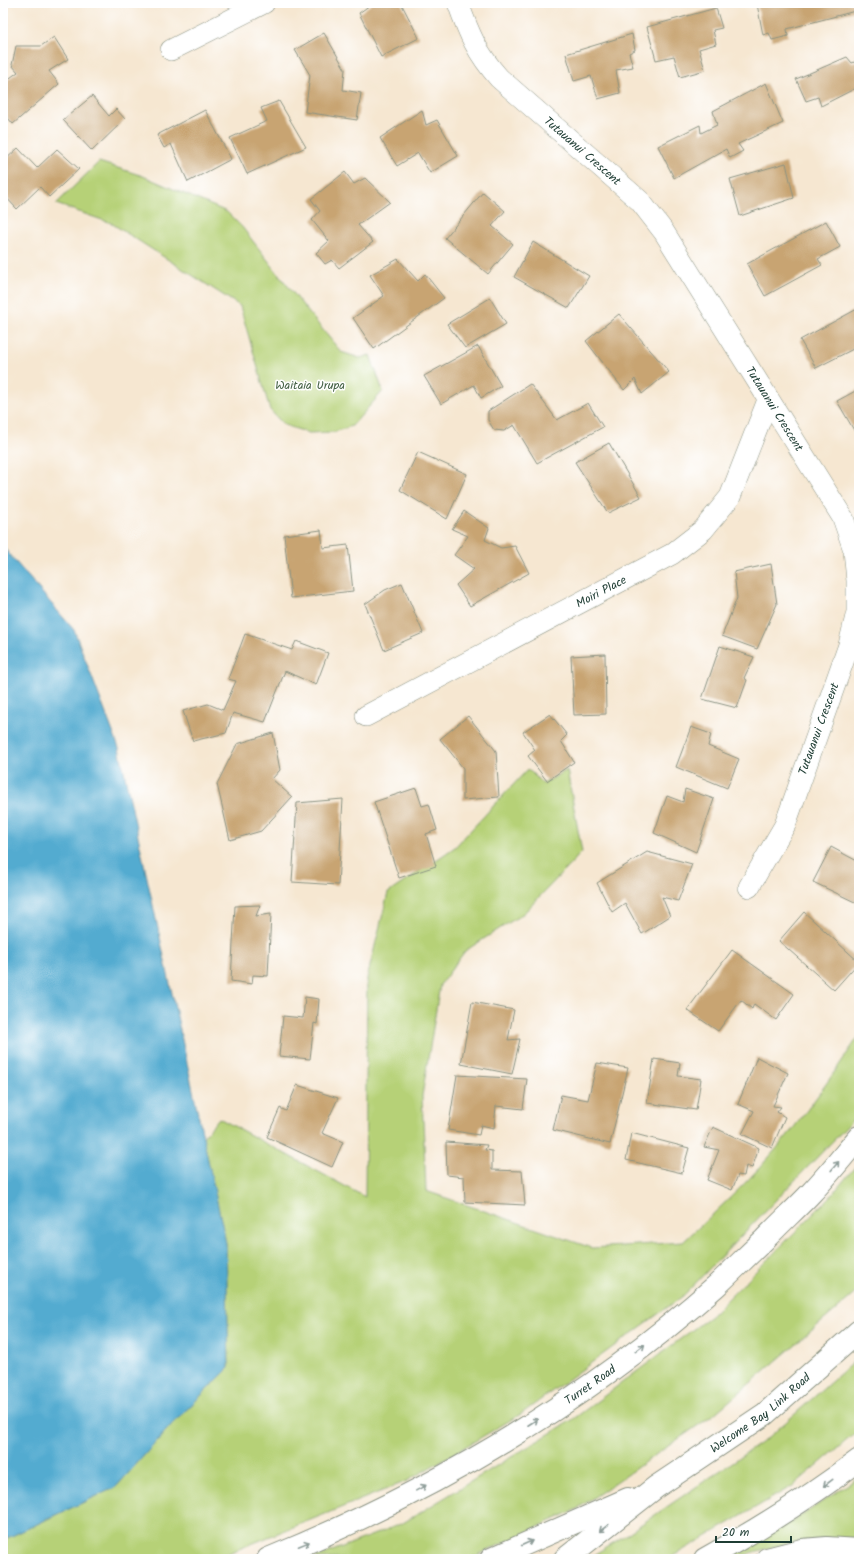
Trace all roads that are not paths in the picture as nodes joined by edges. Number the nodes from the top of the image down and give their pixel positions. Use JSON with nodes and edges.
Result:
{"nodes":[{"id":1,"x":264,"y":3,"type":"edge"},
{"id":2,"x":458,"y":3,"type":"edge"},
{"id":3,"x":171,"y":50,"type":"dead end"},
{"id":4,"x":768,"y":400,"type":"junction"},
{"id":5,"x":366,"y":716,"type":"dead end"},
{"id":6,"x":750,"y":887,"type":"dead end"},
{"id":7,"x":859,"y":1137,"type":"edge"},
{"id":8,"x":859,"y":1331,"type":"edge"},
{"id":9,"x":859,"y":1460,"type":"edge"},
{"id":10,"x":656,"y":1487,"type":"junction"},
{"id":11,"x":859,"y":1550,"type":"edge"},
{"id":12,"x":268,"y":1559,"type":"edge"},
{"id":13,"x":491,"y":1559,"type":"edge"},
{"id":14,"x":565,"y":1559,"type":"edge"},
{"id":15,"x":705,"y":1559,"type":"edge"},
{"id":16,"x":767,"y":1559,"type":"edge"}],
"edges":[{"from":1,"to":3,"type":"street"},
{"from":2,"to":4,"type":"street","name":"Tutauanui Crescent"},
{"from":4,"to":5,"type":"street","name":"Moiri Place"},
{"from":4,"to":6,"type":"street","name":"Tutauanui Crescent"},
{"from":12,"to":7,"type":"main road","name":"Turret Road","one_way":true},
{"from":8,"to":10,"type":"main road","name":"Welcome Bay Link Road"},
{"from":9,"to":15,"type":"main road","one_way":true},
{"from":13,"to":10,"type":"main road","name":"Welcome Bay Link Road","one_way":true},
{"from":10,"to":14,"type":"main road","name":"Welcome Bay Link Road","one_way":true},
{"from":11,"to":16,"type":"main road"}]}
